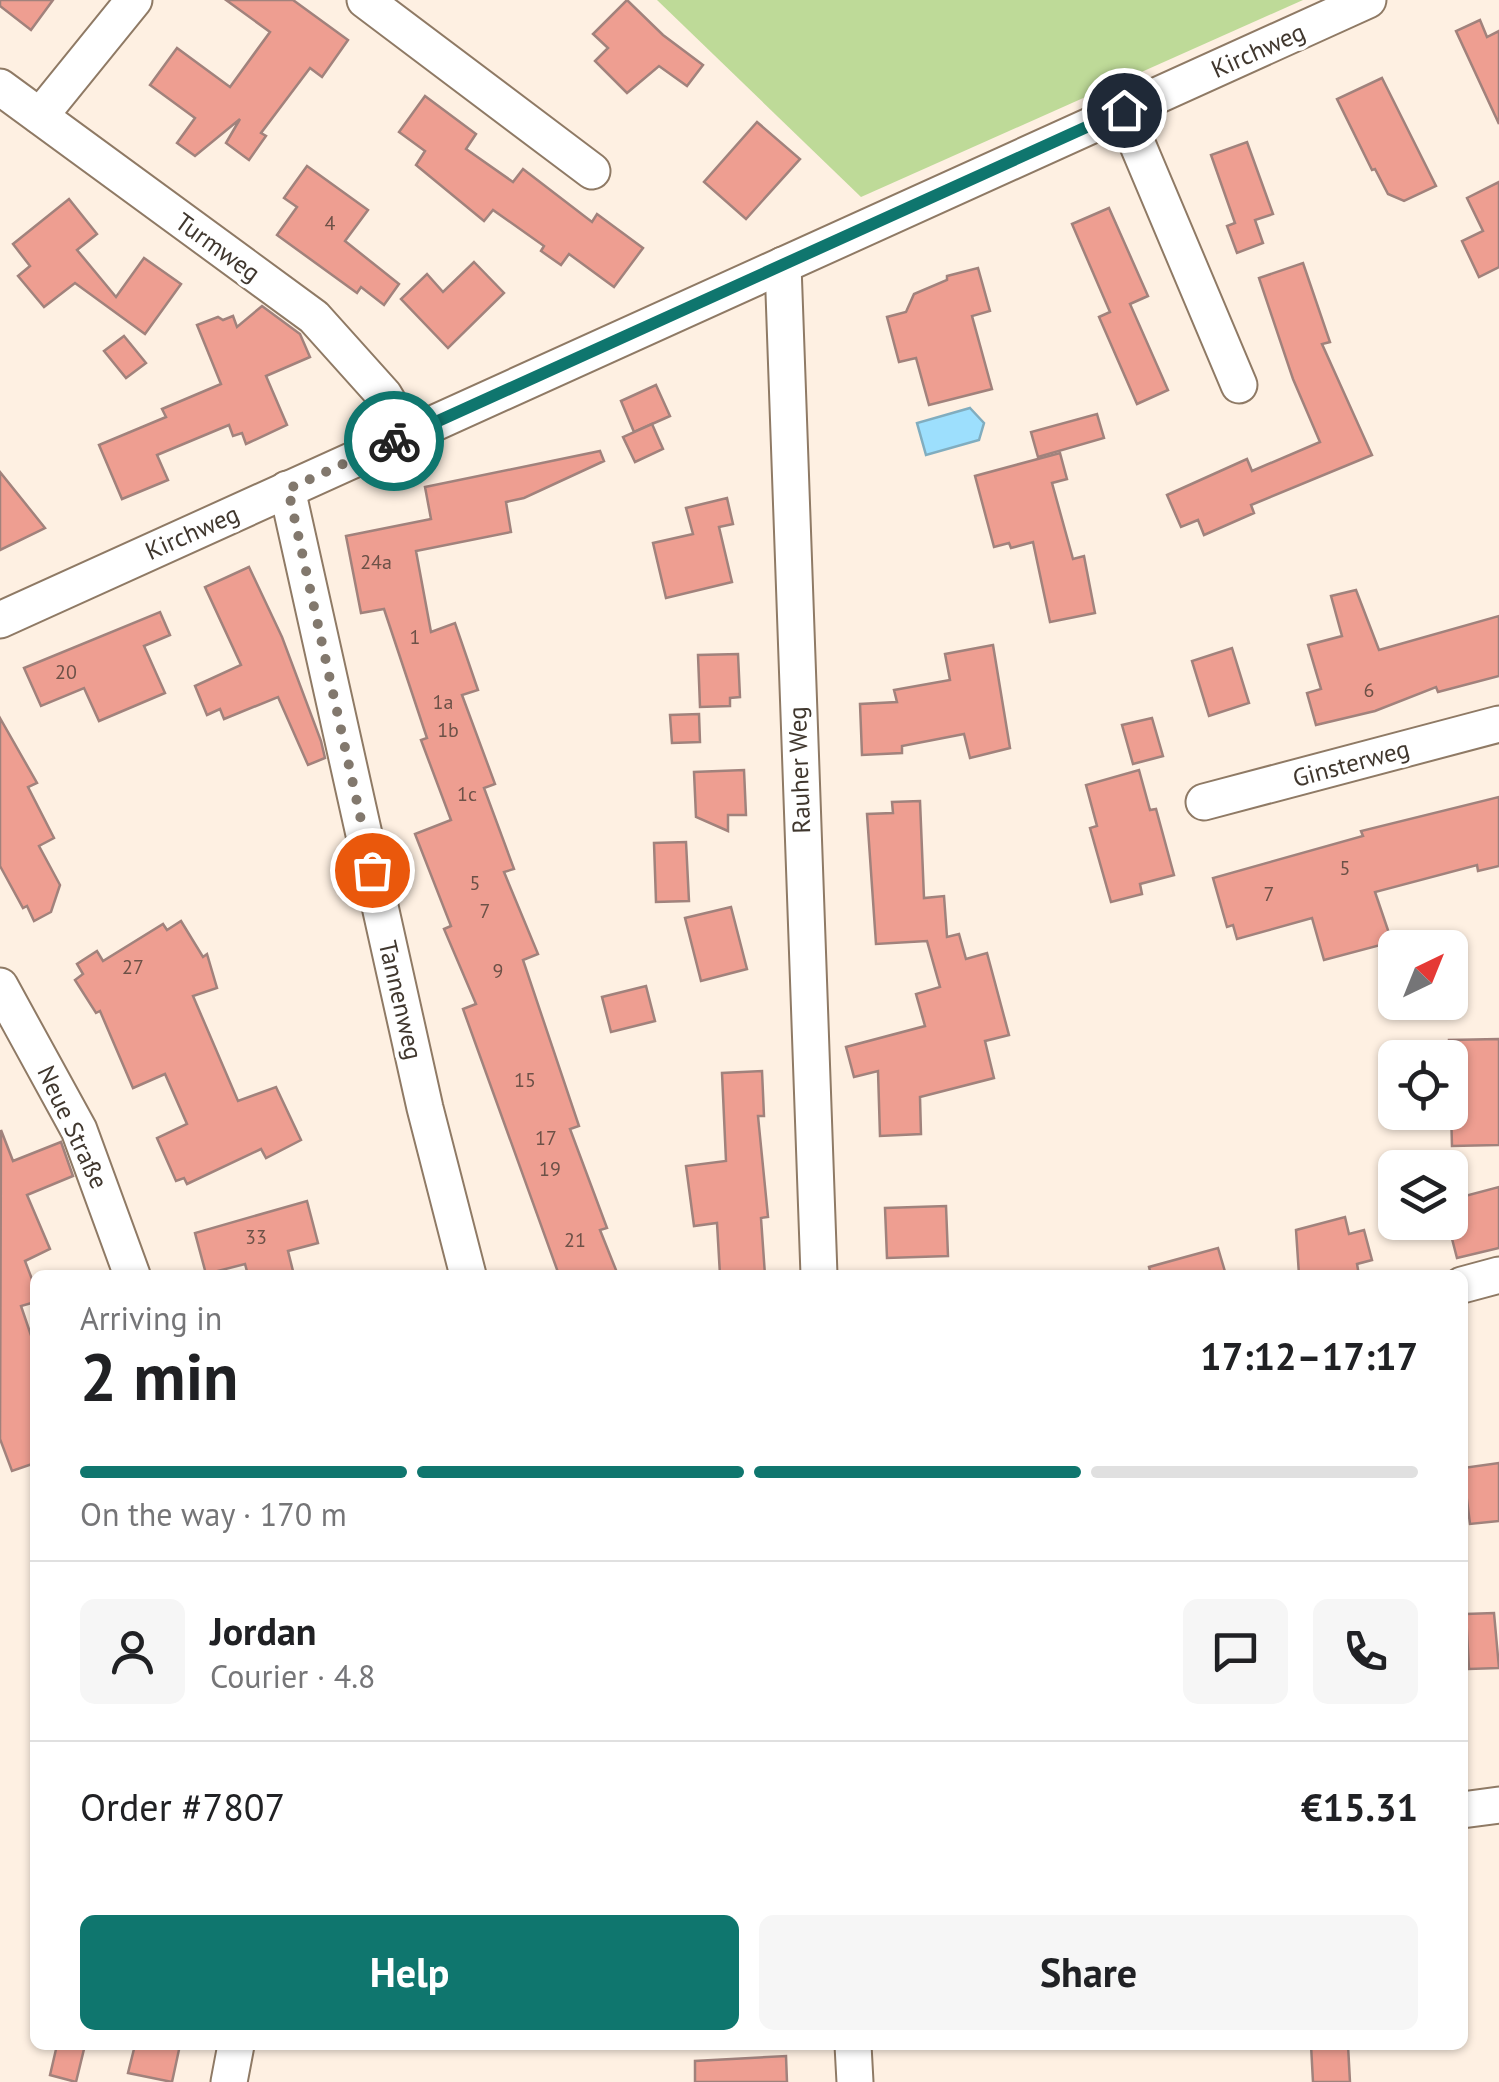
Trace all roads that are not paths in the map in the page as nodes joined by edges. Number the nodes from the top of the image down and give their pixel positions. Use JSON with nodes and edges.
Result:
{"nodes":[{"id":1,"x":134,"y":0,"type":"edge"},
{"id":2,"x":365,"y":0,"type":"edge"},
{"id":3,"x":1368,"y":0,"type":"edge"},
{"id":4,"x":0,"y":87,"type":"edge"},
{"id":5,"x":1124,"y":110,"type":"junction"},
{"id":6,"x":40,"y":116,"type":"junction"},
{"id":7,"x":592,"y":171,"type":"dead end"},
{"id":8,"x":783,"y":265,"type":"junction"},
{"id":9,"x":1239,"y":385,"type":"dead end"},
{"id":10,"x":408,"y":435,"type":"junction"},
{"id":11,"x":288,"y":489,"type":"junction"},
{"id":12,"x":0,"y":620,"type":"edge"},
{"id":13,"x":1499,"y":724,"type":"edge"},
{"id":14,"x":1204,"y":802,"type":"dead end"},
{"id":15,"x":0,"y":986,"type":"edge"},
{"id":16,"x":130,"y":1270,"type":"edge"},
{"id":17,"x":467,"y":1270,"type":"edge"},
{"id":18,"x":819,"y":1270,"type":"edge"},
{"id":19,"x":1499,"y":1274,"type":"edge"},
{"id":20,"x":1468,"y":1283,"type":"edge"},
{"id":21,"x":1499,"y":1805,"type":"edge"},
{"id":22,"x":1468,"y":1809,"type":"edge"},
{"id":23,"x":235,"y":2050,"type":"edge"},
{"id":24,"x":854,"y":2050,"type":"edge"},
{"id":25,"x":229,"y":2082,"type":"edge"},
{"id":26,"x":855,"y":2082,"type":"edge"}],
"edges":[{"from":1,"to":6,"type":"street"},
{"from":2,"to":7,"type":"street"},
{"from":3,"to":5,"type":"street","name":"Kirchweg"},
{"from":4,"to":6,"type":"street","name":"Turmweg"},
{"from":5,"to":8,"type":"street","name":"Kirchweg"},
{"from":5,"to":9,"type":"street"},
{"from":6,"to":10,"type":"street","name":"Turmweg"},
{"from":8,"to":10,"type":"street","name":"Kirchweg"},
{"from":8,"to":18,"type":"street","name":"Rauher Weg"},
{"from":10,"to":11,"type":"street","name":"Kirchweg"},
{"from":11,"to":12,"type":"street","name":"Kirchweg"},
{"from":11,"to":17,"type":"street","name":"Tannenweg"},
{"from":13,"to":14,"type":"street","name":"Ginsterweg"},
{"from":15,"to":16,"type":"street","name":"Neue Straße"},
{"from":19,"to":20,"type":"street"},
{"from":21,"to":22,"type":"street"},
{"from":23,"to":25,"type":"street"},
{"from":24,"to":26,"type":"street"}]}
